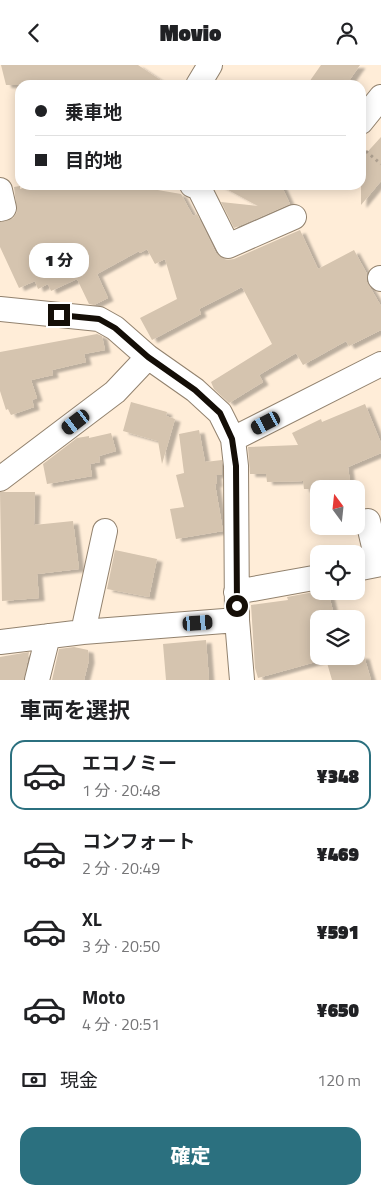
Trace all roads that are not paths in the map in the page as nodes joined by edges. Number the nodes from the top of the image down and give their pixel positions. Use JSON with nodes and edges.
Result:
{"nodes":[{"id":1,"x":210,"y":65,"type":"edge"},
{"id":2,"x":201,"y":80,"type":"edge"},
{"id":3,"x":381,"y":97,"type":"edge"},
{"id":4,"x":366,"y":116,"type":"edge"},
{"id":5,"x":200,"y":190,"type":"edge"},
{"id":6,"x":0,"y":191,"type":"edge"},
{"id":7,"x":0,"y":209,"type":"edge"},
{"id":8,"x":294,"y":217,"type":"dead end"},
{"id":9,"x":0,"y":309,"type":"edge"},
{"id":10,"x":148,"y":357,"type":"junction"},
{"id":11,"x":381,"y":365,"type":"edge"},
{"id":12,"x":232,"y":439,"type":"junction"},
{"id":13,"x":0,"y":479,"type":"edge"},
{"id":14,"x":368,"y":521,"type":"dead end"},
{"id":15,"x":105,"y":531,"type":"dead end"},
{"id":16,"x":372,"y":566,"type":"edge"},
{"id":17,"x":310,"y":579,"type":"edge"},
{"id":18,"x":236,"y":592,"type":"junction"},
{"id":19,"x":237,"y":620,"type":"junction"},
{"id":20,"x":83,"y":632,"type":"junction"},
{"id":21,"x":48,"y":636,"type":"junction"},
{"id":22,"x":0,"y":642,"type":"edge"},
{"id":23,"x":37,"y":680,"type":"edge"},
{"id":24,"x":242,"y":680,"type":"edge"}],
"edges":[{"from":1,"to":2,"type":"street"},
{"from":3,"to":4,"type":"street"},
{"from":5,"to":8,"type":"street"},
{"from":6,"to":7,"type":"street"},
{"from":9,"to":10,"type":"street"},
{"from":10,"to":12,"type":"street"},
{"from":10,"to":13,"type":"street"},
{"from":11,"to":12,"type":"street"},
{"from":12,"to":18,"type":"street"},
{"from":14,"to":16,"type":"street"},
{"from":15,"to":20,"type":"street"},
{"from":17,"to":18,"type":"street"},
{"from":18,"to":19,"type":"street"},
{"from":19,"to":20,"type":"street"},
{"from":19,"to":24,"type":"street"},
{"from":20,"to":21,"type":"street"},
{"from":21,"to":22,"type":"street"},
{"from":21,"to":23,"type":"street"}]}
